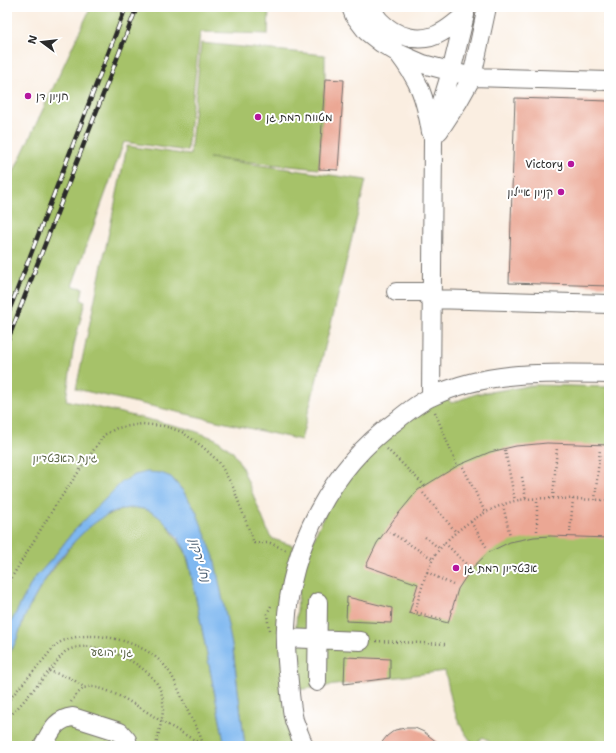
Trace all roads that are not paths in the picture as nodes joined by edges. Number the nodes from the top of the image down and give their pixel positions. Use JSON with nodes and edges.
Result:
{"nodes":[{"id":1,"x":352,"y":7,"type":"edge"},
{"id":2,"x":370,"y":7,"type":"edge"},
{"id":3,"x":487,"y":7,"type":"edge"},
{"id":4,"x":465,"y":11,"type":"edge"},
{"id":5,"x":479,"y":47,"type":"junction"},
{"id":6,"x":398,"y":53,"type":"junction"},
{"id":7,"x":451,"y":72,"type":"junction"},
{"id":8,"x":472,"y":77,"type":"junction"},
{"id":9,"x":508,"y":78,"type":"junction"},
{"id":10,"x":609,"y":81,"type":"edge"},
{"id":11,"x":433,"y":140,"type":"junction"},
{"id":12,"x":396,"y":292,"type":"dead end"},
{"id":13,"x":431,"y":299,"type":"junction"},
{"id":14,"x":609,"y":304,"type":"edge"},
{"id":15,"x":609,"y":374,"type":"edge"},
{"id":16,"x":433,"y":404,"type":"junction"},
{"id":17,"x":318,"y":602,"type":"dead end"},
{"id":18,"x":286,"y":638,"type":"junction"},
{"id":19,"x":318,"y":639,"type":"junction"},
{"id":20,"x":361,"y":641,"type":"road end"},
{"id":21,"x":317,"y":682,"type":"dead end"},
{"id":22,"x":44,"y":746,"type":"edge"},
{"id":23,"x":128,"y":746,"type":"edge"},
{"id":24,"x":304,"y":746,"type":"edge"}],
"edges":[{"from":1,"to":6,"type":"lane"},
{"from":2,"to":4,"type":"lane"},
{"from":3,"to":5,"type":"lane"},
{"from":4,"to":7,"type":"lane"},
{"from":5,"to":8,"type":"lane"},
{"from":5,"to":9,"type":"lane"},
{"from":6,"to":7,"type":"lane"},
{"from":6,"to":11,"type":"lane"},
{"from":7,"to":8,"type":"lane"},
{"from":7,"to":11,"type":"lane"},
{"from":8,"to":9,"type":"lane"},
{"from":8,"to":11,"type":"lane"},
{"from":9,"to":10,"type":"lane"},
{"from":11,"to":13,"type":"lane"},
{"from":12,"to":13,"type":"lane"},
{"from":13,"to":14,"type":"lane"},
{"from":13,"to":16,"type":"lane"},
{"from":15,"to":16,"type":"lane"},
{"from":16,"to":18,"type":"lane"},
{"from":17,"to":19,"type":"lane"},
{"from":18,"to":19,"type":"lane"},
{"from":18,"to":24,"type":"lane"},
{"from":19,"to":20,"type":"lane"},
{"from":19,"to":21,"type":"lane"},
{"from":22,"to":23,"type":"lane"}]}
